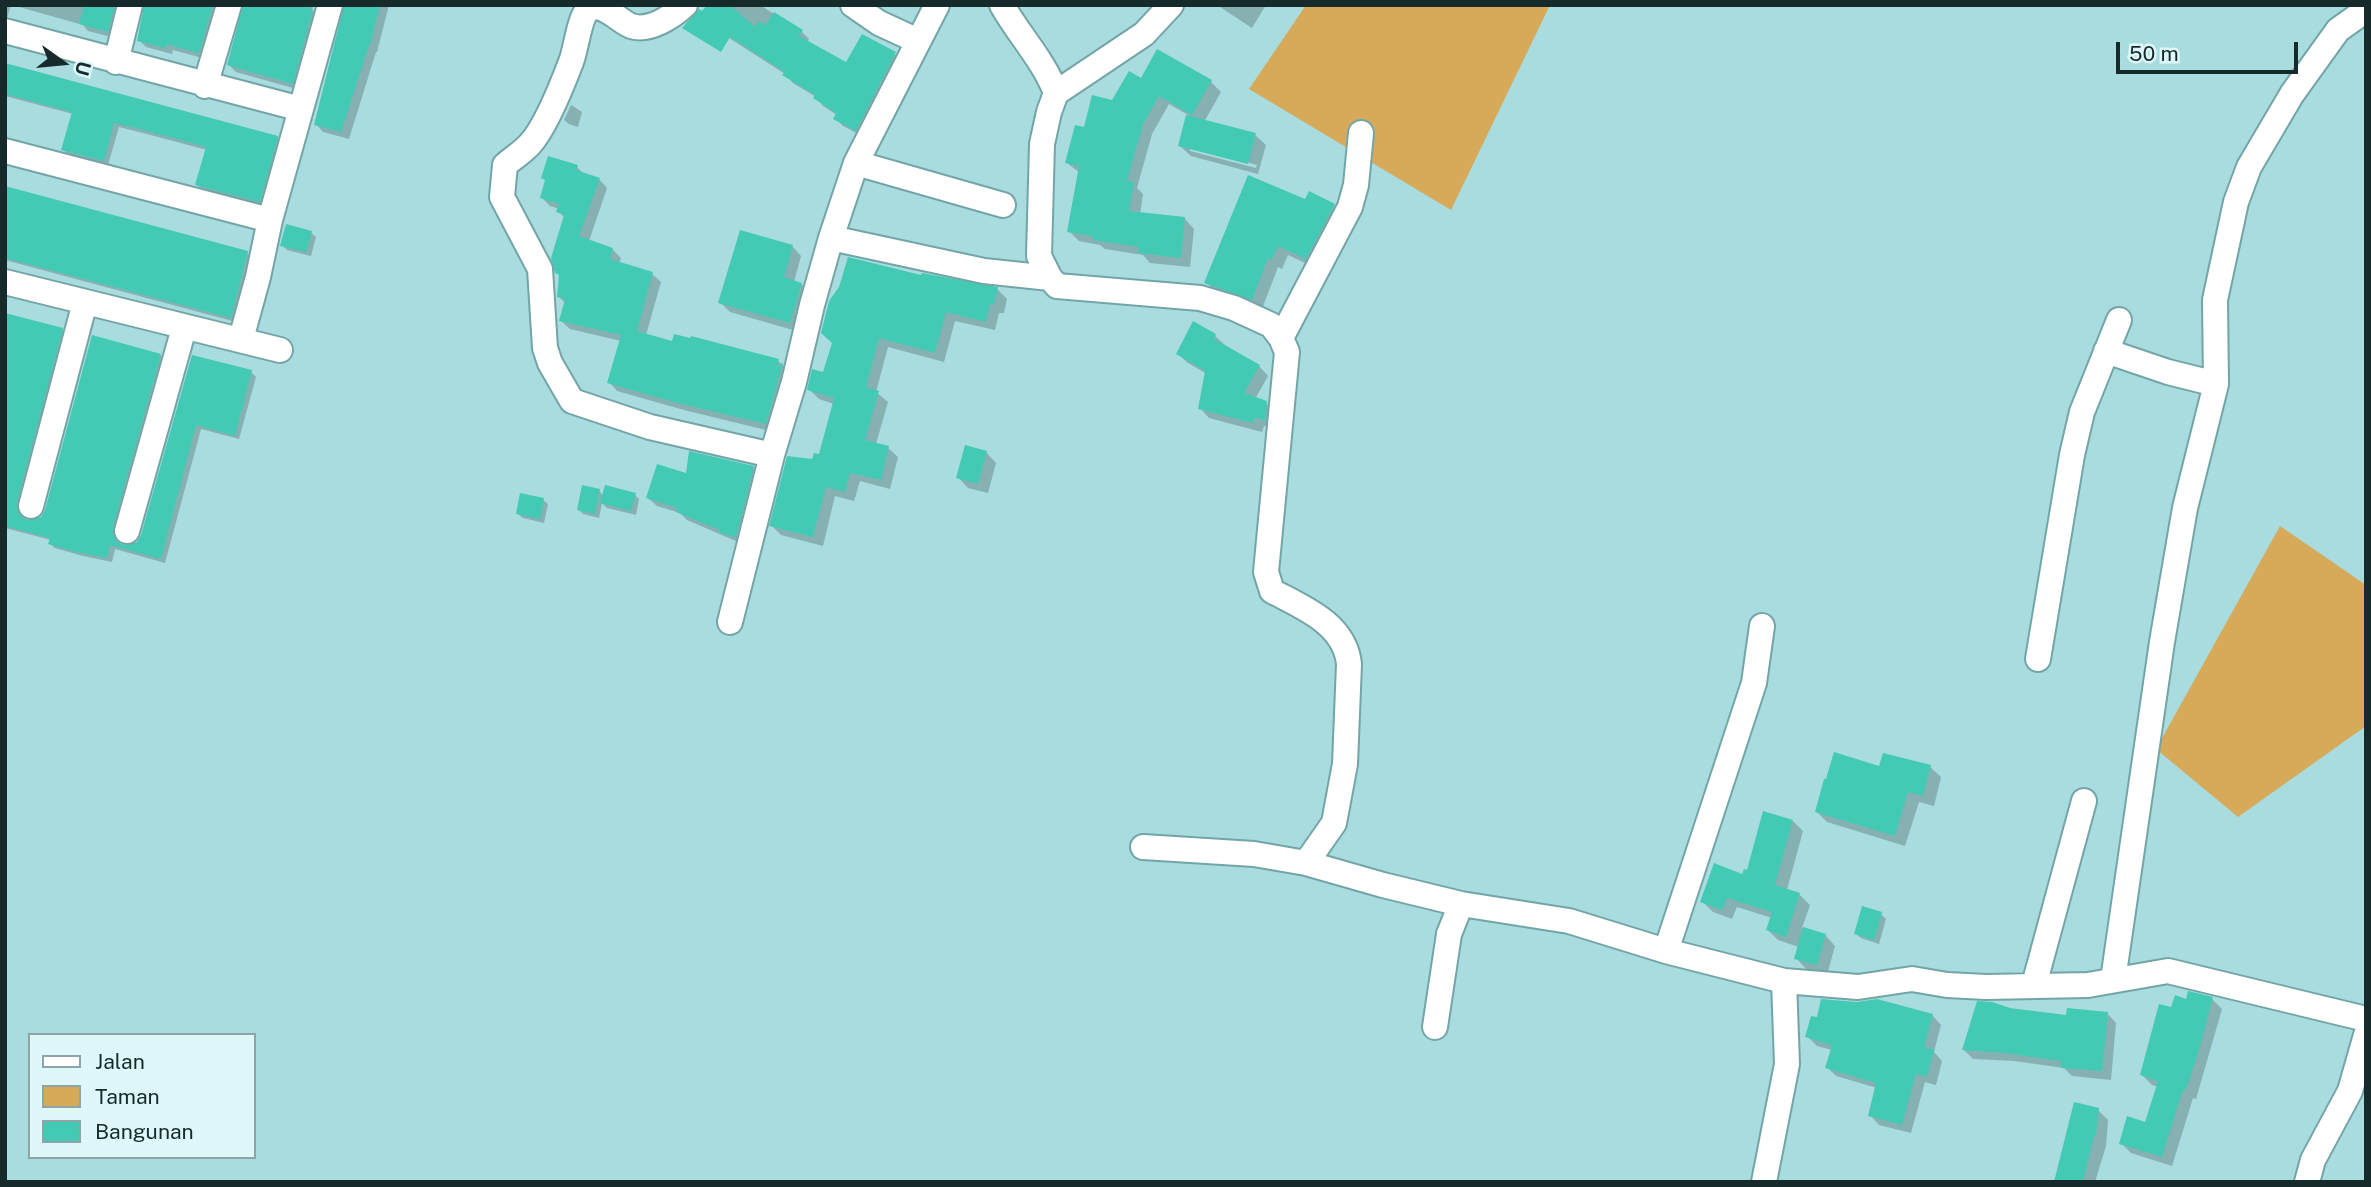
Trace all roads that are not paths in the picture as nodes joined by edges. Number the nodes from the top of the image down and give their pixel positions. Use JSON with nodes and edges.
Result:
{"nodes":[{"id":1,"x":130,"y":5,"type":"edge"},
{"id":2,"x":229,"y":5,"type":"edge"},
{"id":3,"x":330,"y":5,"type":"edge"},
{"id":4,"x":685,"y":5,"type":"edge"},
{"id":5,"x":853,"y":5,"type":"edge"},
{"id":6,"x":937,"y":5,"type":"edge"},
{"id":7,"x":1002,"y":5,"type":"edge"},
{"id":8,"x":1171,"y":5,"type":"edge"},
{"id":9,"x":2366,"y":10,"type":"edge"},
{"id":10,"x":5,"y":31,"type":"edge"},
{"id":11,"x":918,"y":41,"type":"junction"},
{"id":12,"x":117,"y":62,"type":"junction"},
{"id":13,"x":205,"y":86,"type":"junction"},
{"id":14,"x":1056,"y":93,"type":"junction"},
{"id":15,"x":301,"y":109,"type":"junction"},
{"id":16,"x":1361,"y":133,"type":"dead end"},
{"id":17,"x":5,"y":151,"type":"edge"},
{"id":18,"x":856,"y":163,"type":"junction"},
{"id":19,"x":1003,"y":205,"type":"dead end"},
{"id":20,"x":270,"y":220,"type":"junction"},
{"id":21,"x":831,"y":238,"type":"junction"},
{"id":22,"x":1050,"y":278,"type":"junction"},
{"id":23,"x":5,"y":282,"type":"edge"},
{"id":24,"x":85,"y":302,"type":"junction"},
{"id":25,"x":2119,"y":320,"type":"dead end"},
{"id":26,"x":184,"y":328,"type":"junction"},
{"id":27,"x":1281,"y":338,"type":"junction"},
{"id":28,"x":241,"y":339,"type":"junction"},
{"id":29,"x":279,"y":349,"type":"dead end"},
{"id":30,"x":2106,"y":351,"type":"junction"},
{"id":31,"x":2216,"y":384,"type":"junction"},
{"id":32,"x":772,"y":455,"type":"junction"},
{"id":33,"x":32,"y":506,"type":"dead end"},
{"id":34,"x":127,"y":531,"type":"dead end"},
{"id":35,"x":730,"y":622,"type":"dead end"},
{"id":36,"x":1762,"y":626,"type":"dead end"},
{"id":37,"x":2038,"y":659,"type":"dead end"},
{"id":38,"x":2084,"y":801,"type":"dead end"},
{"id":39,"x":1143,"y":847,"type":"dead end"},
{"id":40,"x":1306,"y":863,"type":"junction"},
{"id":41,"x":1461,"y":904,"type":"junction"},
{"id":42,"x":1666,"y":951,"type":"junction"},
{"id":43,"x":2113,"y":980,"type":"junction"},
{"id":44,"x":1784,"y":981,"type":"junction"},
{"id":45,"x":2034,"y":985,"type":"junction"},
{"id":46,"x":2366,"y":1019,"type":"edge"},
{"id":47,"x":1435,"y":1027,"type":"dead end"},
{"id":48,"x":2366,"y":1035,"type":"edge"},
{"id":49,"x":1764,"y":1182,"type":"edge"},
{"id":50,"x":2307,"y":1182,"type":"edge"}],
"edges":[{"from":1,"to":12,"type":"street"},
{"from":2,"to":13,"type":"street"},
{"from":3,"to":15,"type":"street"},
{"from":4,"to":32,"type":"street"},
{"from":5,"to":11,"type":"street"},
{"from":6,"to":11,"type":"street"},
{"from":7,"to":14,"type":"street"},
{"from":8,"to":14,"type":"street"},
{"from":9,"to":31,"type":"street"},
{"from":10,"to":12,"type":"street"},
{"from":11,"to":18,"type":"street"},
{"from":12,"to":13,"type":"street"},
{"from":13,"to":15,"type":"street"},
{"from":14,"to":22,"type":"street"},
{"from":15,"to":20,"type":"street"},
{"from":16,"to":27,"type":"street"},
{"from":17,"to":20,"type":"street"},
{"from":18,"to":19,"type":"street"},
{"from":18,"to":21,"type":"street"},
{"from":20,"to":28,"type":"street"},
{"from":21,"to":22,"type":"street"},
{"from":21,"to":32,"type":"street"},
{"from":22,"to":27,"type":"street"},
{"from":23,"to":24,"type":"street"},
{"from":24,"to":26,"type":"street"},
{"from":24,"to":33,"type":"street"},
{"from":25,"to":30,"type":"street"},
{"from":26,"to":28,"type":"street"},
{"from":26,"to":34,"type":"street"},
{"from":27,"to":40,"type":"street"},
{"from":28,"to":29,"type":"street"},
{"from":30,"to":31,"type":"street"},
{"from":30,"to":37,"type":"street"},
{"from":31,"to":43,"type":"street"},
{"from":32,"to":35,"type":"street"},
{"from":36,"to":42,"type":"street"},
{"from":38,"to":45,"type":"street"},
{"from":39,"to":40,"type":"street"},
{"from":40,"to":41,"type":"street"},
{"from":41,"to":42,"type":"street"},
{"from":41,"to":47,"type":"street"},
{"from":42,"to":44,"type":"street"},
{"from":43,"to":45,"type":"street"},
{"from":43,"to":46,"type":"street"},
{"from":44,"to":45,"type":"street"},
{"from":44,"to":49,"type":"street"},
{"from":48,"to":50,"type":"street"}]}
